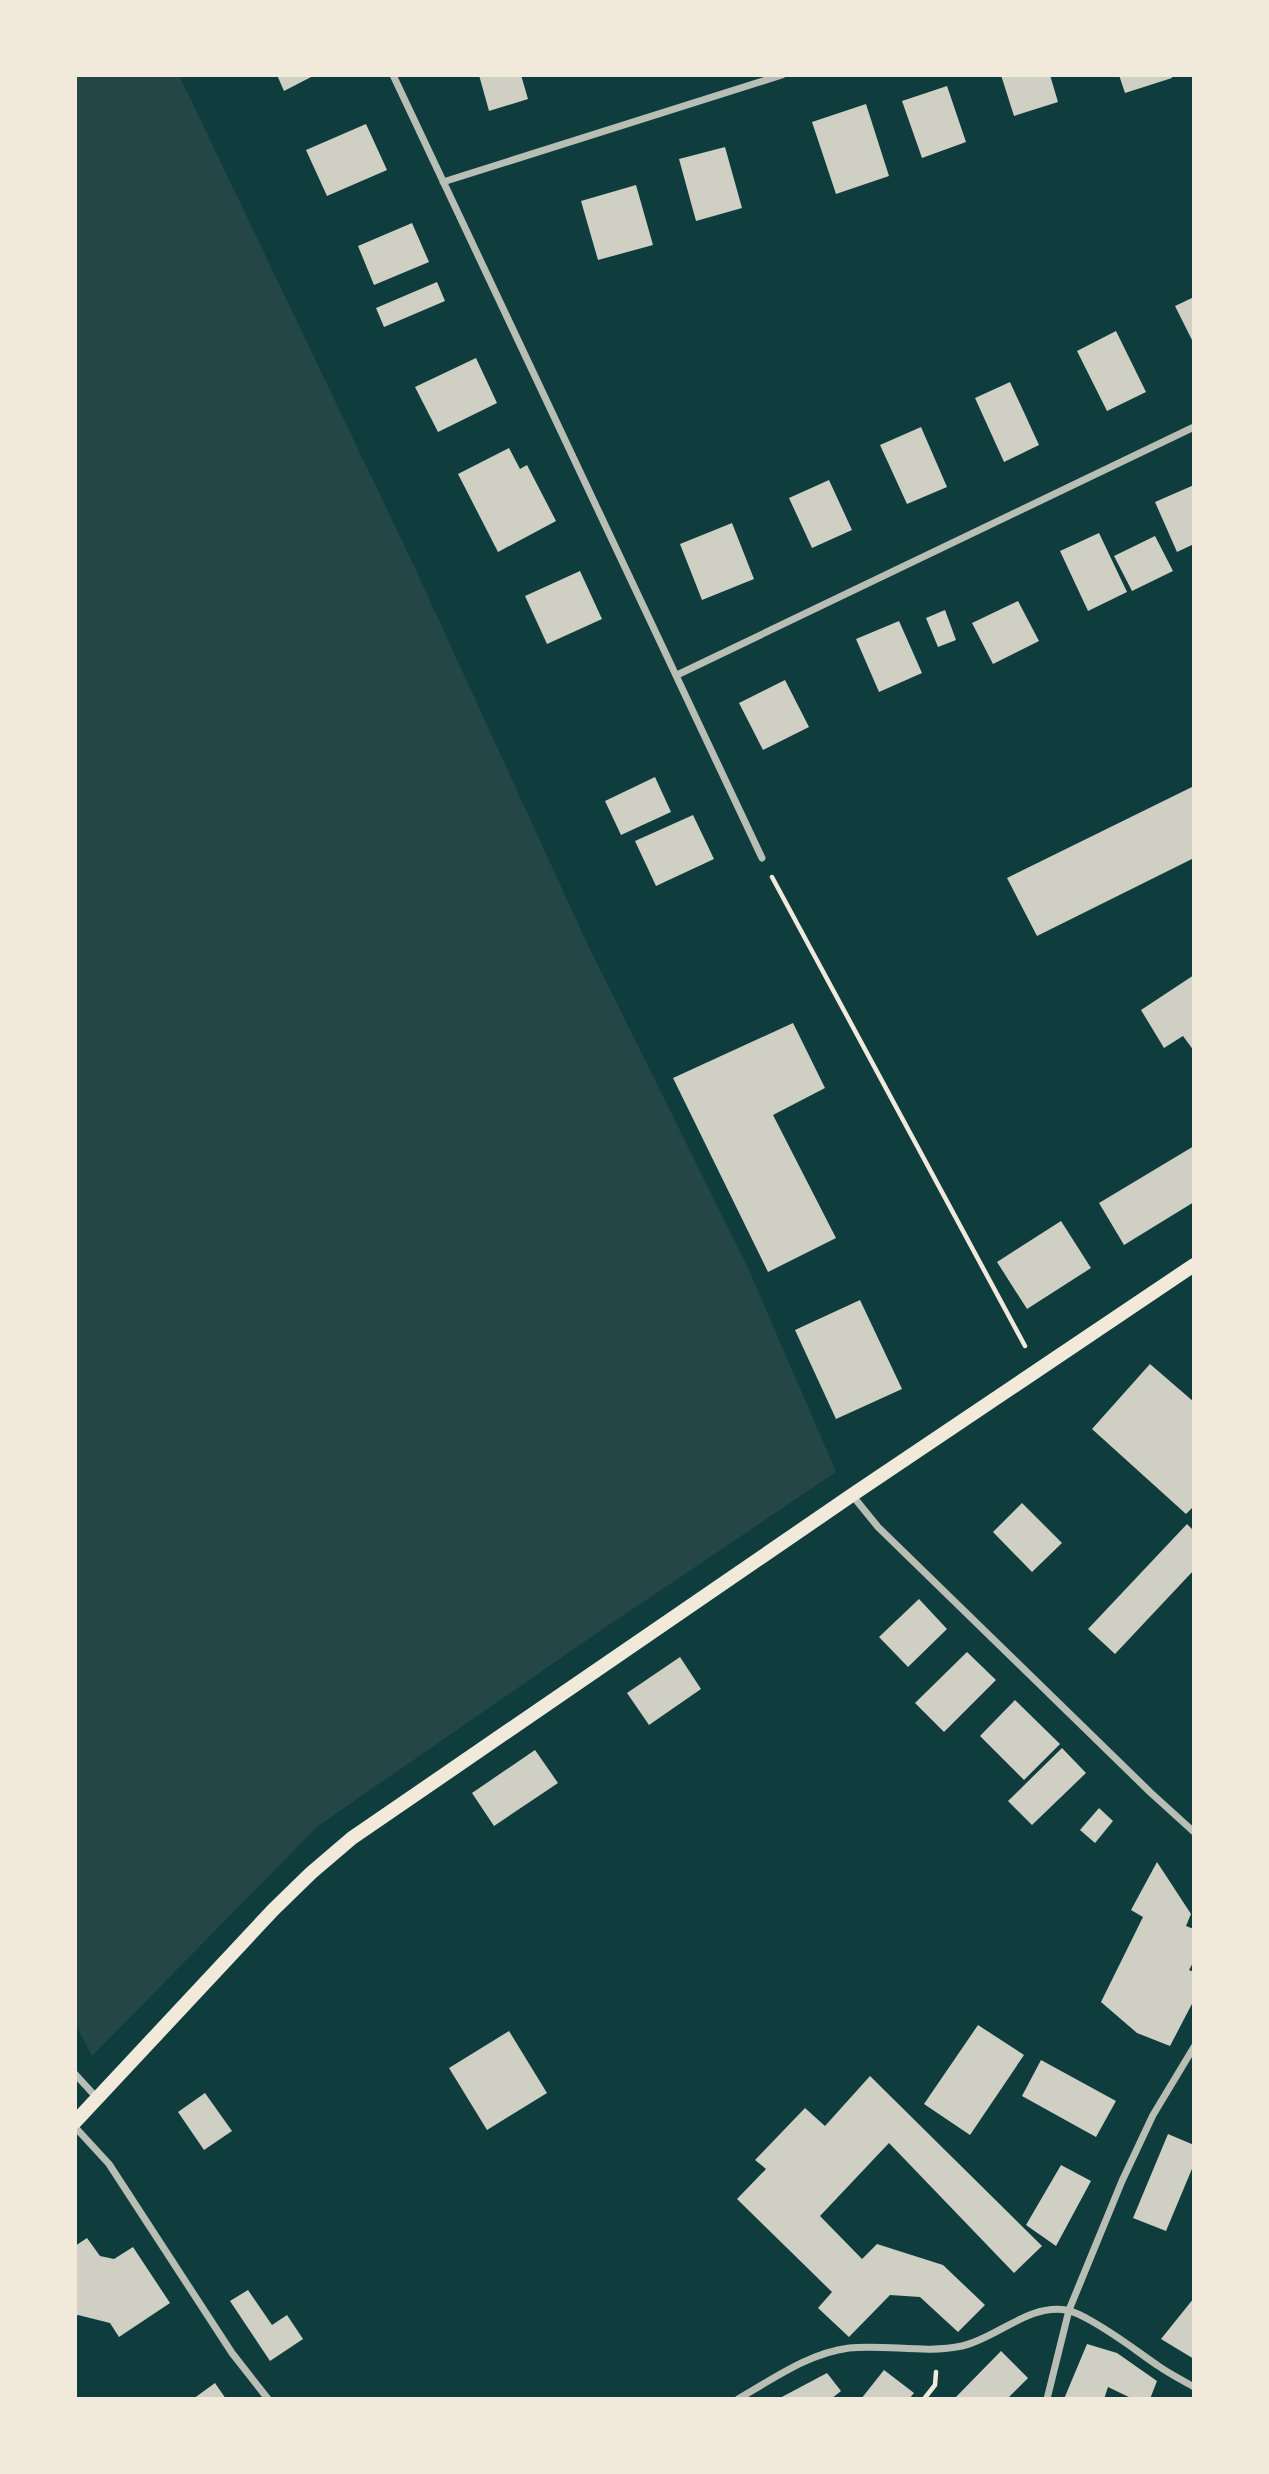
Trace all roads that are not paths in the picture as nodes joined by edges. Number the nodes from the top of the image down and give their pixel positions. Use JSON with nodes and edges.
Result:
{"nodes":[{"id":1,"x":393,"y":75,"type":"edge"},
{"id":2,"x":782,"y":75,"type":"edge"},
{"id":3,"x":443,"y":182,"type":"junction"},
{"id":4,"x":1194,"y":427,"type":"edge"},
{"id":5,"x":677,"y":675,"type":"junction"},
{"id":6,"x":762,"y":858,"type":"road end"},
{"id":7,"x":1194,"y":1265,"type":"edge"},
{"id":8,"x":852,"y":1495,"type":"junction"},
{"id":9,"x":1194,"y":1832,"type":"edge"},
{"id":10,"x":1194,"y":2047,"type":"edge"},
{"id":11,"x":75,"y":2074,"type":"edge"},
{"id":12,"x":97,"y":2098,"type":"junction"},
{"id":13,"x":75,"y":2124,"type":"edge"},
{"id":14,"x":1069,"y":2310,"type":"junction"},
{"id":15,"x":1194,"y":2387,"type":"edge"},
{"id":16,"x":268,"y":2399,"type":"edge"},
{"id":17,"x":738,"y":2399,"type":"edge"},
{"id":18,"x":1047,"y":2399,"type":"edge"}],
"edges":[{"from":1,"to":3,"type":"street"},
{"from":2,"to":3,"type":"street"},
{"from":3,"to":5,"type":"street"},
{"from":4,"to":5,"type":"street"},
{"from":5,"to":6,"type":"street"},
{"from":7,"to":8,"type":"main road"},
{"from":8,"to":9,"type":"street"},
{"from":8,"to":12,"type":"main road"},
{"from":10,"to":14,"type":"street"},
{"from":11,"to":12,"type":"street"},
{"from":12,"to":13,"type":"main road"},
{"from":13,"to":16,"type":"street"},
{"from":14,"to":15,"type":"street"},
{"from":14,"to":17,"type":"street"},
{"from":14,"to":18,"type":"street"}]}
